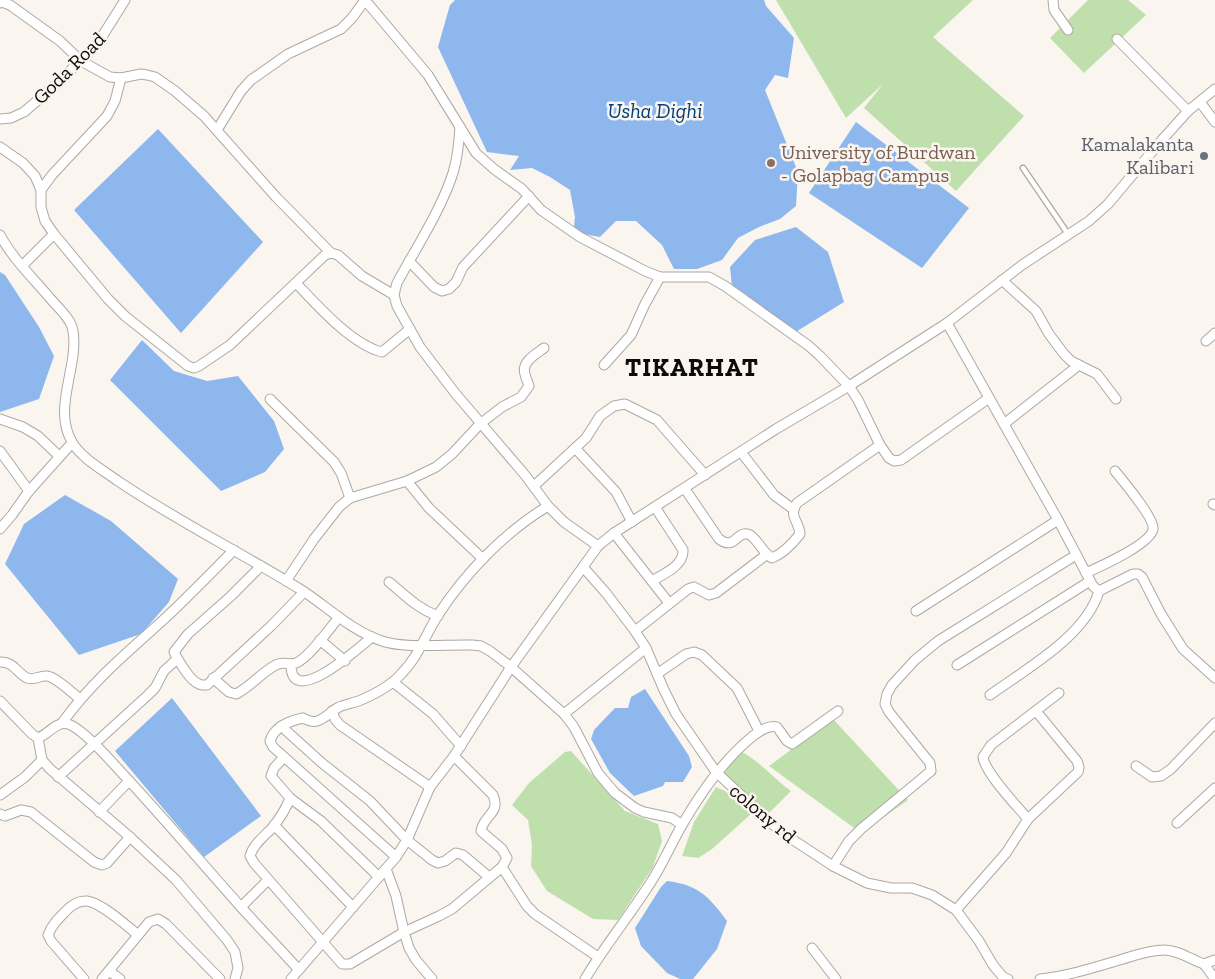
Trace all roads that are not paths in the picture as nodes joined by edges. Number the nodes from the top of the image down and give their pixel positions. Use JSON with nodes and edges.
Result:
{"nodes":[{"id":1,"x":125,"y":0,"type":"edge"},
{"id":2,"x":365,"y":0,"type":"edge"},
{"id":3,"x":1053,"y":0,"type":"edge"},
{"id":4,"x":0,"y":3,"type":"edge"},
{"id":5,"x":1068,"y":30,"type":"dead end"},
{"id":6,"x":1117,"y":39,"type":"dead end"},
{"id":7,"x":81,"y":61,"type":"junction"},
{"id":8,"x":122,"y":78,"type":"junction"},
{"id":9,"x":1215,"y":89,"type":"edge"},
{"id":10,"x":1200,"y":102,"type":"junction"},
{"id":11,"x":1188,"y":111,"type":"junction"},
{"id":12,"x":0,"y":119,"type":"edge"},
{"id":13,"x":1215,"y":122,"type":"edge"},
{"id":14,"x":460,"y":127,"type":"junction"},
{"id":15,"x":216,"y":130,"type":"junction"},
{"id":16,"x":0,"y":147,"type":"edge"},
{"id":17,"x":1023,"y":168,"type":"dead end"},
{"id":18,"x":41,"y":190,"type":"junction"},
{"id":19,"x":528,"y":196,"type":"junction"},
{"id":20,"x":54,"y":234,"type":"junction"},
{"id":21,"x":0,"y":235,"type":"edge"},
{"id":22,"x":1069,"y":236,"type":"junction"},
{"id":23,"x":331,"y":253,"type":"junction"},
{"id":24,"x":409,"y":261,"type":"junction"},
{"id":25,"x":22,"y":266,"type":"junction"},
{"id":26,"x":660,"y":277,"type":"junction"},
{"id":27,"x":1002,"y":280,"type":"junction"},
{"id":28,"x":296,"y":283,"type":"junction"},
{"id":29,"x":394,"y":295,"type":"junction"},
{"id":30,"x":947,"y":323,"type":"junction"},
{"id":31,"x":410,"y":329,"type":"junction"},
{"id":32,"x":1215,"y":333,"type":"edge"},
{"id":33,"x":1206,"y":341,"type":"dead end"},
{"id":34,"x":544,"y":348,"type":"dead end"},
{"id":35,"x":1079,"y":365,"type":"junction"},
{"id":36,"x":604,"y":366,"type":"dead end"},
{"id":37,"x":849,"y":386,"type":"junction"},
{"id":38,"x":989,"y":398,"type":"junction"},
{"id":39,"x":270,"y":399,"type":"dead end"},
{"id":40,"x":1116,"y":399,"type":"dead end"},
{"id":41,"x":0,"y":419,"type":"edge"},
{"id":42,"x":480,"y":424,"type":"junction"},
{"id":43,"x":1004,"y":424,"type":"junction"},
{"id":44,"x":72,"y":443,"type":"junction"},
{"id":45,"x":880,"y":445,"type":"junction"},
{"id":46,"x":575,"y":448,"type":"junction"},
{"id":47,"x":0,"y":451,"type":"edge"},
{"id":48,"x":741,"y":452,"type":"junction"},
{"id":49,"x":59,"y":456,"type":"junction"},
{"id":50,"x":1115,"y":471,"type":"dead end"},
{"id":51,"x":705,"y":475,"type":"junction"},
{"id":52,"x":407,"y":481,"type":"junction"},
{"id":53,"x":534,"y":486,"type":"junction"},
{"id":54,"x":685,"y":489,"type":"junction"},
{"id":55,"x":29,"y":491,"type":"junction"},
{"id":56,"x":350,"y":498,"type":"junction"},
{"id":57,"x":548,"y":506,"type":"junction"},
{"id":58,"x":655,"y":507,"type":"junction"},
{"id":59,"x":793,"y":509,"type":"junction"},
{"id":60,"x":1058,"y":520,"type":"junction"},
{"id":61,"x":632,"y":522,"type":"junction"},
{"id":62,"x":0,"y":529,"type":"edge"},
{"id":63,"x":614,"y":533,"type":"junction"},
{"id":64,"x":598,"y":546,"type":"junction"},
{"id":65,"x":234,"y":550,"type":"junction"},
{"id":66,"x":766,"y":555,"type":"junction"},
{"id":67,"x":1076,"y":555,"type":"junction"},
{"id":68,"x":483,"y":559,"type":"junction"},
{"id":69,"x":261,"y":566,"type":"junction"},
{"id":70,"x":583,"y":567,"type":"junction"},
{"id":71,"x":1088,"y":577,"type":"junction"},
{"id":72,"x":286,"y":581,"type":"junction"},
{"id":73,"x":652,"y":581,"type":"junction"},
{"id":74,"x":389,"y":582,"type":"dead end"},
{"id":75,"x":1100,"y":591,"type":"junction"},
{"id":76,"x":304,"y":592,"type":"junction"},
{"id":77,"x":669,"y":603,"type":"junction"},
{"id":78,"x":916,"y":611,"type":"dead end"},
{"id":79,"x":438,"y":616,"type":"junction"},
{"id":80,"x":339,"y":617,"type":"junction"},
{"id":81,"x":635,"y":631,"type":"junction"},
{"id":82,"x":372,"y":637,"type":"junction"},
{"id":83,"x":320,"y":640,"type":"junction"},
{"id":84,"x":422,"y":644,"type":"junction"},
{"id":85,"x":646,"y":648,"type":"junction"},
{"id":86,"x":177,"y":659,"type":"junction"},
{"id":87,"x":345,"y":661,"type":"junction"},
{"id":88,"x":0,"y":662,"type":"edge"},
{"id":89,"x":291,"y":664,"type":"junction"},
{"id":90,"x":957,"y":664,"type":"dead end"},
{"id":91,"x":511,"y":667,"type":"junction"},
{"id":92,"x":657,"y":674,"type":"junction"},
{"id":93,"x":213,"y":678,"type":"junction"},
{"id":94,"x":1215,"y":678,"type":"edge"},
{"id":95,"x":393,"y":682,"type":"junction"},
{"id":96,"x":1059,"y":693,"type":"dead end"},
{"id":97,"x":990,"y":695,"type":"dead end"},
{"id":98,"x":80,"y":699,"type":"junction"},
{"id":99,"x":0,"y":702,"type":"edge"},
{"id":100,"x":332,"y":711,"type":"junction"},
{"id":101,"x":838,"y":711,"type":"dead end"},
{"id":102,"x":1036,"y":711,"type":"junction"},
{"id":103,"x":564,"y":714,"type":"junction"},
{"id":104,"x":62,"y":723,"type":"junction"},
{"id":105,"x":1215,"y":723,"type":"edge"},
{"id":106,"x":281,"y":726,"type":"junction"},
{"id":107,"x":759,"y":732,"type":"junction"},
{"id":108,"x":38,"y":738,"type":"junction"},
{"id":109,"x":95,"y":744,"type":"junction"},
{"id":110,"x":461,"y":746,"type":"junction"},
{"id":111,"x":454,"y":756,"type":"junction"},
{"id":112,"x":284,"y":757,"type":"junction"},
{"id":113,"x":42,"y":760,"type":"junction"},
{"id":114,"x":1136,"y":766,"type":"dead end"},
{"id":115,"x":716,"y":772,"type":"junction"},
{"id":116,"x":58,"y":777,"type":"junction"},
{"id":117,"x":129,"y":780,"type":"junction"},
{"id":118,"x":430,"y":787,"type":"junction"},
{"id":119,"x":1215,"y":788,"type":"edge"},
{"id":120,"x":0,"y":795,"type":"edge"},
{"id":121,"x":290,"y":798,"type":"junction"},
{"id":122,"x":99,"y":812,"type":"junction"},
{"id":123,"x":0,"y":814,"type":"edge"},
{"id":124,"x":1028,"y":820,"type":"junction"},
{"id":125,"x":1176,"y":823,"type":"dead end"},
{"id":126,"x":274,"y":825,"type":"junction"},
{"id":127,"x":682,"y":825,"type":"junction"},
{"id":128,"x":130,"y":837,"type":"junction"},
{"id":129,"x":407,"y":840,"type":"junction"},
{"id":130,"x":396,"y":856,"type":"junction"},
{"id":131,"x":833,"y":866,"type":"junction"},
{"id":132,"x":502,"y":867,"type":"junction"},
{"id":133,"x":386,"y":869,"type":"junction"},
{"id":134,"x":379,"y":877,"type":"junction"},
{"id":135,"x":490,"y":878,"type":"junction"},
{"id":136,"x":268,"y":880,"type":"junction"},
{"id":137,"x":241,"y":908,"type":"junction"},
{"id":138,"x":353,"y":908,"type":"junction"},
{"id":139,"x":956,"y":910,"type":"junction"},
{"id":140,"x":404,"y":932,"type":"junction"},
{"id":141,"x":138,"y":935,"type":"junction"},
{"id":142,"x":324,"y":941,"type":"junction"},
{"id":143,"x":812,"y":948,"type":"dead end"},
{"id":144,"x":598,"y":957,"type":"junction"},
{"id":145,"x":1215,"y":960,"type":"edge"},
{"id":146,"x":1204,"y":964,"type":"junction"},
{"id":147,"x":299,"y":970,"type":"junction"},
{"id":148,"x":109,"y":971,"type":"junction"},
{"id":149,"x":1004,"y":978,"type":"edge"},
{"id":150,"x":84,"y":979,"type":"edge"},
{"id":151,"x":102,"y":979,"type":"edge"},
{"id":152,"x":120,"y":979,"type":"edge"},
{"id":153,"x":220,"y":979,"type":"edge"},
{"id":154,"x":235,"y":979,"type":"edge"},
{"id":155,"x":291,"y":979,"type":"edge"},
{"id":156,"x":432,"y":979,"type":"edge"},
{"id":157,"x":585,"y":979,"type":"edge"},
{"id":158,"x":836,"y":979,"type":"edge"},
{"id":159,"x":1045,"y":979,"type":"edge"},
{"id":160,"x":1215,"y":979,"type":"edge"}],
"edges":[{"from":1,"to":7,"type":"street","name":"Goda Road"},
{"from":2,"to":14,"type":"street"},
{"from":2,"to":15,"type":"street"},
{"from":3,"to":5,"type":"street"},
{"from":4,"to":7,"type":"street"},
{"from":6,"to":11,"type":"street"},
{"from":7,"to":8,"type":"street"},
{"from":7,"to":12,"type":"street","name":"Goda Road"},
{"from":8,"to":15,"type":"street"},
{"from":8,"to":18,"type":"street"},
{"from":9,"to":10,"type":"street"},
{"from":10,"to":11,"type":"street"},
{"from":10,"to":13,"type":"street"},
{"from":11,"to":22,"type":"street"},
{"from":14,"to":19,"type":"street"},
{"from":14,"to":24,"type":"street"},
{"from":15,"to":23,"type":"street"},
{"from":16,"to":18,"type":"street"},
{"from":17,"to":22,"type":"lane"},
{"from":18,"to":20,"type":"street"},
{"from":19,"to":24,"type":"street"},
{"from":19,"to":26,"type":"street"},
{"from":20,"to":25,"type":"street"},
{"from":20,"to":28,"type":"street"},
{"from":21,"to":25,"type":"street"},
{"from":22,"to":27,"type":"street"},
{"from":23,"to":28,"type":"street"},
{"from":23,"to":29,"type":"street"},
{"from":24,"to":29,"type":"street"},
{"from":25,"to":44,"type":"street"},
{"from":26,"to":36,"type":"street"},
{"from":26,"to":37,"type":"street"},
{"from":27,"to":30,"type":"street"},
{"from":27,"to":35,"type":"street"},
{"from":28,"to":31,"type":"street"},
{"from":29,"to":31,"type":"street"},
{"from":30,"to":37,"type":"street"},
{"from":30,"to":38,"type":"street"},
{"from":31,"to":42,"type":"street"},
{"from":32,"to":33,"type":"street"},
{"from":34,"to":42,"type":"street"},
{"from":35,"to":40,"type":"street"},
{"from":35,"to":43,"type":"street"},
{"from":37,"to":45,"type":"street"},
{"from":37,"to":48,"type":"street"},
{"from":38,"to":43,"type":"street"},
{"from":38,"to":45,"type":"street"},
{"from":39,"to":56,"type":"street"},
{"from":41,"to":49,"type":"street"},
{"from":42,"to":52,"type":"street"},
{"from":42,"to":53,"type":"street"},
{"from":43,"to":60,"type":"street"},
{"from":44,"to":49,"type":"street"},
{"from":44,"to":65,"type":"street"},
{"from":45,"to":59,"type":"street"},
{"from":46,"to":51,"type":"street"},
{"from":46,"to":53,"type":"street"},
{"from":46,"to":61,"type":"street"},
{"from":47,"to":55,"type":"street"},
{"from":48,"to":51,"type":"street"},
{"from":48,"to":59,"type":"street"},
{"from":49,"to":55,"type":"street"},
{"from":50,"to":71,"type":"street"},
{"from":51,"to":54,"type":"street"},
{"from":52,"to":56,"type":"street"},
{"from":52,"to":68,"type":"street"},
{"from":53,"to":57,"type":"street"},
{"from":54,"to":58,"type":"street"},
{"from":54,"to":66,"type":"street"},
{"from":55,"to":62,"type":"street"},
{"from":56,"to":72,"type":"street"},
{"from":57,"to":64,"type":"street"},
{"from":57,"to":68,"type":"street"},
{"from":58,"to":61,"type":"street"},
{"from":58,"to":73,"type":"street"},
{"from":59,"to":66,"type":"street"},
{"from":60,"to":67,"type":"street"},
{"from":60,"to":78,"type":"street"},
{"from":61,"to":63,"type":"street"},
{"from":63,"to":64,"type":"street"},
{"from":63,"to":73,"type":"street"},
{"from":64,"to":70,"type":"street"},
{"from":65,"to":69,"type":"street"},
{"from":65,"to":98,"type":"street"},
{"from":66,"to":77,"type":"street"},
{"from":67,"to":71,"type":"street"},
{"from":67,"to":131,"type":"street"},
{"from":68,"to":79,"type":"street"},
{"from":69,"to":72,"type":"street"},
{"from":69,"to":86,"type":"street"},
{"from":70,"to":81,"type":"street","name":"colony rd"},
{"from":70,"to":91,"type":"street"},
{"from":71,"to":75,"type":"street"},
{"from":71,"to":90,"type":"street"},
{"from":72,"to":76,"type":"street"},
{"from":73,"to":77,"type":"street"},
{"from":74,"to":79,"type":"street"},
{"from":75,"to":94,"type":"street"},
{"from":75,"to":97,"type":"street"},
{"from":76,"to":80,"type":"street"},
{"from":76,"to":93,"type":"street"},
{"from":77,"to":81,"type":"street"},
{"from":79,"to":84,"type":"street"},
{"from":80,"to":82,"type":"street"},
{"from":80,"to":83,"type":"street"},
{"from":81,"to":85,"type":"street","name":"colony rd"},
{"from":82,"to":84,"type":"street"},
{"from":82,"to":87,"type":"street"},
{"from":83,"to":87,"type":"street"},
{"from":83,"to":89,"type":"street"},
{"from":84,"to":91,"type":"street"},
{"from":84,"to":95,"type":"street"},
{"from":85,"to":92,"type":"street","name":"colony rd"},
{"from":85,"to":103,"type":"street"},
{"from":86,"to":93,"type":"street"},
{"from":86,"to":109,"type":"street"},
{"from":87,"to":89,"type":"street"},
{"from":88,"to":98,"type":"street"},
{"from":89,"to":93,"type":"street"},
{"from":91,"to":103,"type":"street"},
{"from":91,"to":110,"type":"street"},
{"from":92,"to":107,"type":"street"},
{"from":92,"to":115,"type":"street","name":"colony rd"},
{"from":95,"to":100,"type":"street"},
{"from":95,"to":110,"type":"street"},
{"from":96,"to":102,"type":"street"},
{"from":98,"to":104,"type":"street"},
{"from":99,"to":108,"type":"street"},
{"from":100,"to":106,"type":"street"},
{"from":100,"to":118,"type":"street"},
{"from":101,"to":107,"type":"street"},
{"from":102,"to":124,"type":"street"},
{"from":102,"to":124,"type":"street"},
{"from":103,"to":127,"type":"street"},
{"from":104,"to":108,"type":"street"},
{"from":104,"to":109,"type":"street"},
{"from":105,"to":114,"type":"street"},
{"from":106,"to":112,"type":"street"},
{"from":106,"to":129,"type":"street"},
{"from":107,"to":115,"type":"street"},
{"from":108,"to":113,"type":"street"},
{"from":109,"to":116,"type":"street"},
{"from":109,"to":117,"type":"street"},
{"from":110,"to":111,"type":"street"},
{"from":111,"to":118,"type":"street"},
{"from":111,"to":132,"type":"street"},
{"from":112,"to":121,"type":"street"},
{"from":112,"to":130,"type":"street"},
{"from":113,"to":116,"type":"street"},
{"from":113,"to":120,"type":"street"},
{"from":115,"to":127,"type":"street"},
{"from":115,"to":131,"type":"street","name":"colony rd"},
{"from":116,"to":122,"type":"street"},
{"from":117,"to":122,"type":"street"},
{"from":117,"to":137,"type":"street"},
{"from":118,"to":129,"type":"street"},
{"from":119,"to":125,"type":"street"},
{"from":121,"to":126,"type":"street"},
{"from":121,"to":134,"type":"street"},
{"from":122,"to":128,"type":"street"},
{"from":123,"to":128,"type":"street"},
{"from":124,"to":139,"type":"street"},
{"from":126,"to":136,"type":"street"},
{"from":126,"to":138,"type":"street"},
{"from":127,"to":144,"type":"street"},
{"from":128,"to":154,"type":"street"},
{"from":129,"to":130,"type":"street"},
{"from":129,"to":135,"type":"street"},
{"from":130,"to":133,"type":"street"},
{"from":131,"to":139,"type":"street","name":"colony rd"},
{"from":132,"to":135,"type":"street"},
{"from":132,"to":144,"type":"street"},
{"from":133,"to":134,"type":"street"},
{"from":133,"to":140,"type":"street"},
{"from":134,"to":138,"type":"street"},
{"from":135,"to":140,"type":"street"},
{"from":136,"to":137,"type":"street"},
{"from":136,"to":142,"type":"street"},
{"from":137,"to":147,"type":"street"},
{"from":138,"to":142,"type":"street"},
{"from":139,"to":149,"type":"street","name":"colony rd"},
{"from":140,"to":142,"type":"street"},
{"from":140,"to":156,"type":"street"},
{"from":141,"to":148,"type":"street"},
{"from":141,"to":150,"type":"street"},
{"from":141,"to":153,"type":"street"},
{"from":142,"to":147,"type":"street"},
{"from":143,"to":158,"type":"street"},
{"from":144,"to":157,"type":"street"},
{"from":145,"to":146,"type":"street"},
{"from":146,"to":159,"type":"street"},
{"from":146,"to":160,"type":"street"},
{"from":147,"to":155,"type":"street"},
{"from":148,"to":151,"type":"street"},
{"from":148,"to":152,"type":"street"}]}
